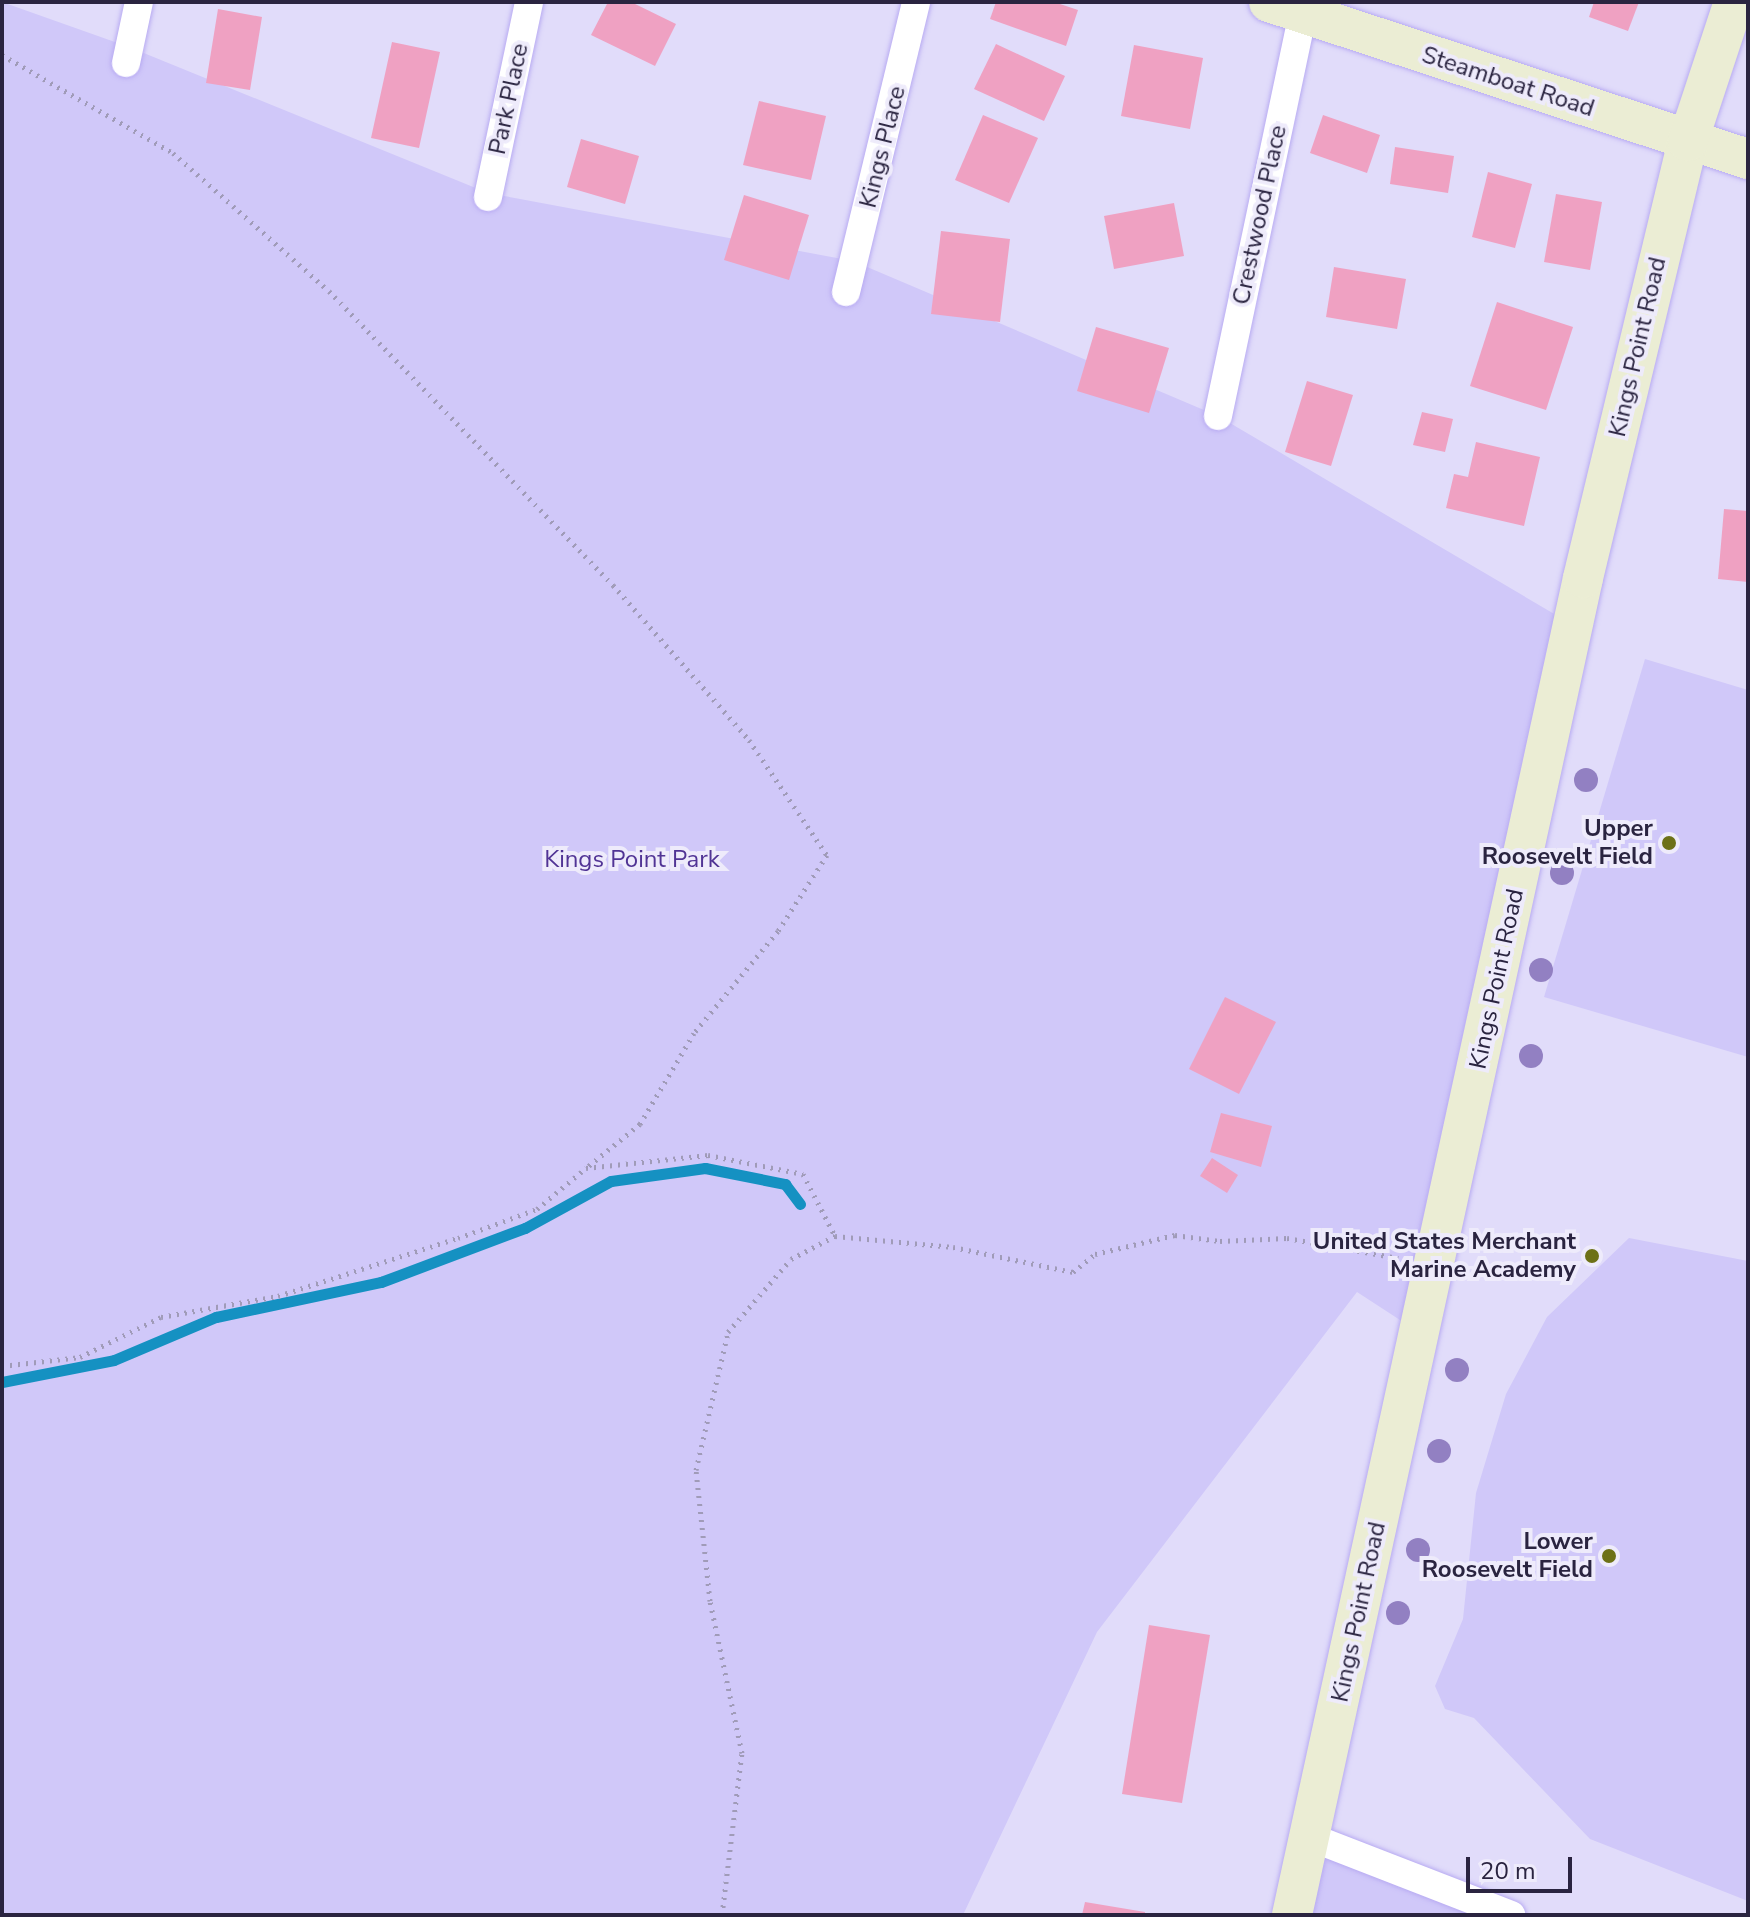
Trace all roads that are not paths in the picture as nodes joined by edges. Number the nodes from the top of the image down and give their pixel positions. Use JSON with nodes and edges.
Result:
{"nodes":[{"id":1,"x":139,"y":2,"type":"edge"},
{"id":2,"x":529,"y":2,"type":"edge"},
{"id":3,"x":916,"y":2,"type":"edge"},
{"id":4,"x":1734,"y":2,"type":"edge"},
{"id":5,"x":1286,"y":8,"type":"edge"},
{"id":6,"x":126,"y":63,"type":"dead end"},
{"id":7,"x":1688,"y":141,"type":"junction"},
{"id":8,"x":1748,"y":159,"type":"edge"},
{"id":9,"x":488,"y":197,"type":"dead end"},
{"id":10,"x":846,"y":292,"type":"dead end"},
{"id":11,"x":1218,"y":416,"type":"dead end"},
{"id":12,"x":1310,"y":1837,"type":"junction"},
{"id":13,"x":1292,"y":1915,"type":"edge"},
{"id":14,"x":1511,"y":1915,"type":"edge"}],
"edges":[{"from":1,"to":6,"type":"street"},
{"from":2,"to":9,"type":"street","name":"Park Place"},
{"from":3,"to":10,"type":"street","name":"Kings Place"},
{"from":4,"to":7,"type":"main road","name":"Kings Point Road"},
{"from":5,"to":7,"type":"main road","name":"Steamboat Road"},
{"from":5,"to":11,"type":"street","name":"Crestwood Place"},
{"from":7,"to":8,"type":"main road","name":"Steamboat Road"},
{"from":7,"to":12,"type":"main road","name":"Kings Point Road"},
{"from":12,"to":13,"type":"main road","name":"Kings Point Road"},
{"from":12,"to":14,"type":"street"}]}
